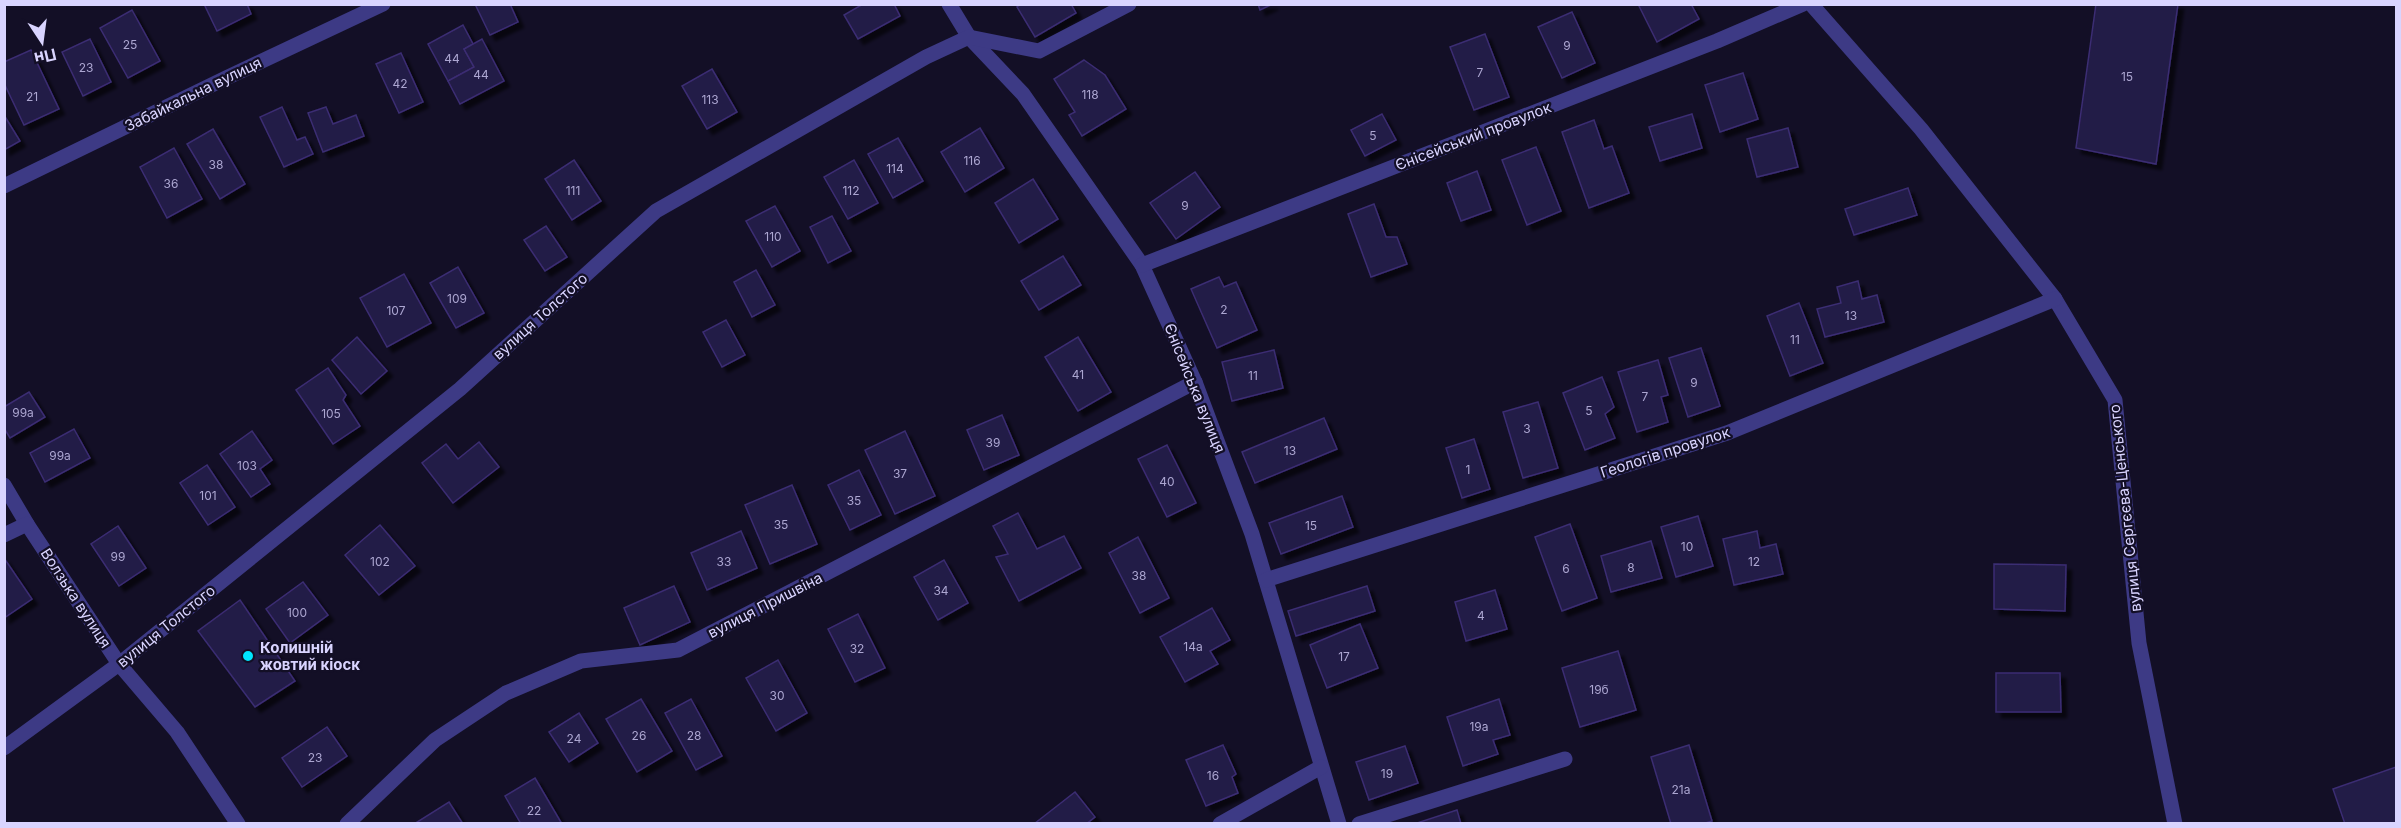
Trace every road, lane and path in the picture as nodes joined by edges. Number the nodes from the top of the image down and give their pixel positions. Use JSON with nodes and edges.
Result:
{"nodes":[{"id":1,"x":383,"y":4,"type":"edge"},
{"id":2,"x":949,"y":4,"type":"edge"},
{"id":3,"x":1130,"y":4,"type":"edge"},
{"id":4,"x":1803,"y":4,"type":"edge"},
{"id":5,"x":1811,"y":4,"type":"edge"},
{"id":6,"x":969,"y":37,"type":"junction"},
{"id":7,"x":4,"y":186,"type":"edge"},
{"id":8,"x":1142,"y":265,"type":"junction"},
{"id":9,"x":2055,"y":299,"type":"junction"},
{"id":10,"x":1195,"y":382,"type":"junction"},
{"id":11,"x":4,"y":485,"type":"edge"},
{"id":12,"x":27,"y":524,"type":"junction"},
{"id":13,"x":4,"y":535,"type":"edge"},
{"id":14,"x":1266,"y":580,"type":"junction"},
{"id":15,"x":119,"y":664,"type":"junction"},
{"id":16,"x":4,"y":748,"type":"edge"},
{"id":17,"x":1565,"y":759,"type":"dead end"},
{"id":18,"x":1321,"y":767,"type":"junction"},
{"id":19,"x":238,"y":824,"type":"edge"},
{"id":20,"x":347,"y":824,"type":"edge"},
{"id":21,"x":1220,"y":824,"type":"edge"},
{"id":22,"x":1339,"y":824,"type":"edge"},
{"id":23,"x":1359,"y":824,"type":"edge"},
{"id":24,"x":2175,"y":824,"type":"edge"}],
"edges":[{"from":1,"to":7,"type":"street","name":"Забайкальна вулиця"},
{"from":2,"to":6,"type":"street","name":"Єнісейська вулиця"},
{"from":3,"to":6,"type":"street"},
{"from":4,"to":8,"type":"street","name":"Єнісейський провулок"},
{"from":5,"to":9,"type":"street","name":"вулиця Сергєєва-Ценського"},
{"from":6,"to":8,"type":"street","name":"Єнісейська вулиця"},
{"from":6,"to":15,"type":"street","name":"вулиця Толстого"},
{"from":8,"to":10,"type":"street","name":"Єнісейська вулиця"},
{"from":9,"to":14,"type":"street","name":"Геологів провулок"},
{"from":9,"to":24,"type":"street","name":"вулиця Сергєєва-Ценського"},
{"from":10,"to":14,"type":"street","name":"Єнісейська вулиця"},
{"from":10,"to":20,"type":"street","name":"вулиця Пришвіна"},
{"from":11,"to":12,"type":"street","name":"Волзька вулиця"},
{"from":12,"to":13,"type":"street"},
{"from":12,"to":15,"type":"street","name":"Волзька вулиця"},
{"from":14,"to":18,"type":"street","name":"Єнісейська вулиця"},
{"from":15,"to":16,"type":"street","name":"вулиця Толстого"},
{"from":15,"to":19,"type":"street","name":"Волзька вулиця"},
{"from":17,"to":23,"type":"street"},
{"from":18,"to":21,"type":"street"},
{"from":18,"to":22,"type":"street","name":"Єнісейська вулиця"}]}
